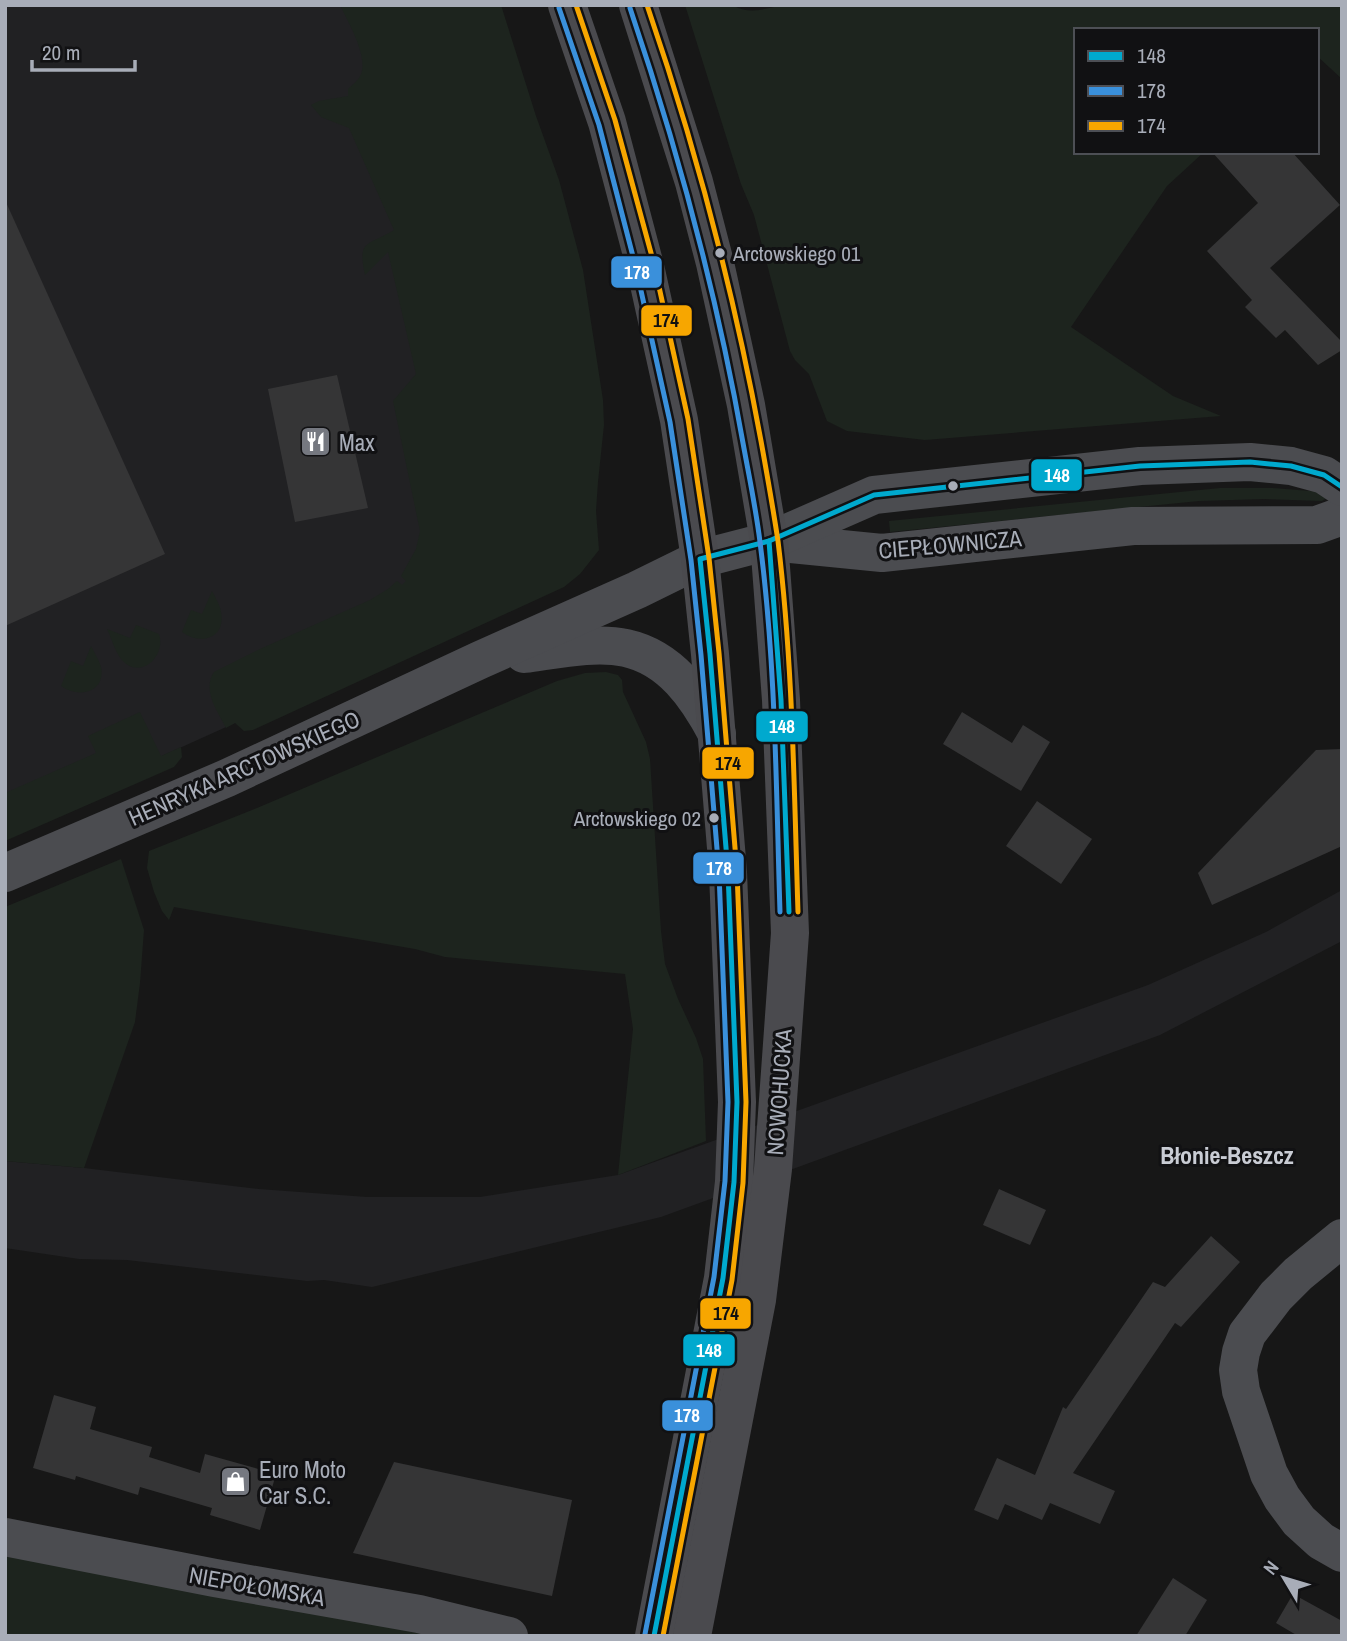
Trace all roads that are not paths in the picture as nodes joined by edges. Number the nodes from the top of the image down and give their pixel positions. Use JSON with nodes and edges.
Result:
{"nodes":[{"id":1,"x":567,"y":5,"type":"edge"},
{"id":2,"x":638,"y":5,"type":"edge"},
{"id":3,"x":1342,"y":487,"type":"edge"},
{"id":4,"x":1342,"y":516,"type":"edge"},
{"id":5,"x":769,"y":541,"type":"junction"},
{"id":6,"x":700,"y":559,"type":"junction"},
{"id":7,"x":480,"y":660,"type":"junction"},
{"id":8,"x":717,"y":734,"type":"junction"},
{"id":9,"x":5,"y":873,"type":"edge"},
{"id":10,"x":1342,"y":1238,"type":"edge"},
{"id":11,"x":5,"y":1537,"type":"edge"},
{"id":12,"x":1342,"y":1553,"type":"edge"},
{"id":13,"x":656,"y":1626,"type":"edge"},
{"id":14,"x":693,"y":1630,"type":"edge"},
{"id":15,"x":509,"y":1636,"type":"edge"}],
"edges":[{"from":1,"to":6,"type":"main road","name":"NOWOHUCKA"},
{"from":2,"to":5,"type":"main road","name":"NOWOHUCKA"},
{"from":3,"to":5,"type":"street"},
{"from":4,"to":5,"type":"street","name":"CIEPŁOWNICZA"},
{"from":5,"to":6,"type":"street"},
{"from":5,"to":14,"type":"main road","name":"NOWOHUCKA"},
{"from":6,"to":7,"type":"street","name":"HENRYKA ARCTOWSKIEGO"},
{"from":6,"to":8,"type":"main road","name":"NOWOHUCKA"},
{"from":7,"to":8,"type":"street","name":"HENRYKA ARCTOWSKIEGO"},
{"from":7,"to":9,"type":"street","name":"HENRYKA ARCTOWSKIEGO"},
{"from":8,"to":13,"type":"main road","name":"NOWOHUCKA"},
{"from":10,"to":12,"type":"street"},
{"from":11,"to":15,"type":"street","name":"NIEPOŁOMSKA"}]}
